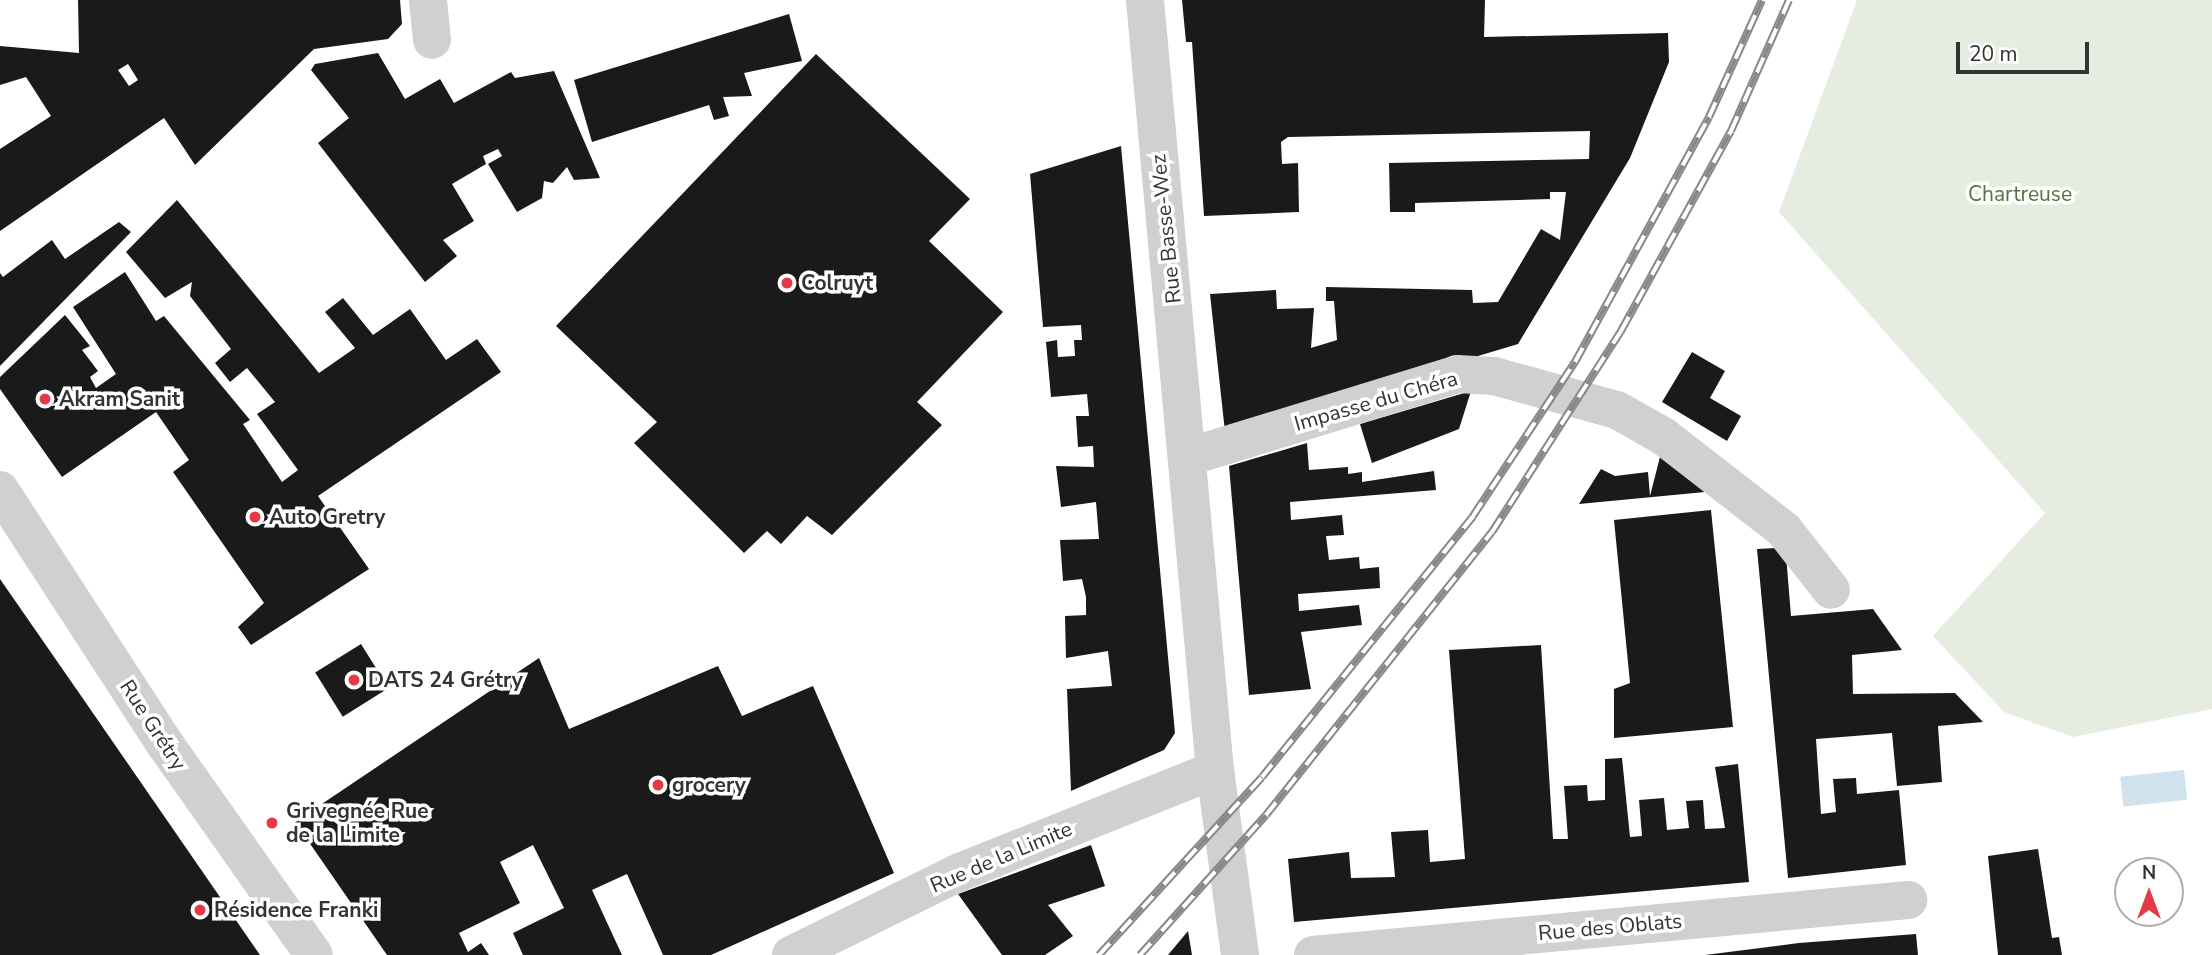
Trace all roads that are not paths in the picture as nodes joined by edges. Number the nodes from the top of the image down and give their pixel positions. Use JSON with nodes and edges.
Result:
{"nodes":[{"id":1,"x":428,"y":0,"type":"edge"},
{"id":2,"x":1145,"y":0,"type":"edge"},
{"id":3,"x":432,"y":40,"type":"dead end"},
{"id":4,"x":1188,"y":457,"type":"junction"},
{"id":5,"x":0,"y":489,"type":"edge"},
{"id":6,"x":1831,"y":590,"type":"dead end"},
{"id":7,"x":1215,"y":769,"type":"junction"},
{"id":8,"x":1908,"y":900,"type":"dead end"},
{"id":9,"x":314,"y":955,"type":"edge"},
{"id":10,"x":791,"y":955,"type":"edge"},
{"id":11,"x":1240,"y":955,"type":"edge"},
{"id":12,"x":1312,"y":955,"type":"edge"}],
"edges":[{"from":1,"to":3,"type":"street"},
{"from":2,"to":4,"type":"street","name":"Rue Basse-Wez"},
{"from":4,"to":6,"type":"street","name":"Impasse du Chéra"},
{"from":4,"to":7,"type":"street","name":"Rue Basse-Wez"},
{"from":5,"to":9,"type":"street","name":"Rue Grétry"},
{"from":7,"to":10,"type":"street","name":"Rue de la Limite"},
{"from":7,"to":11,"type":"street","name":"Rue Basse-Wez"},
{"from":8,"to":12,"type":"street","name":"Rue des Oblats"}]}
